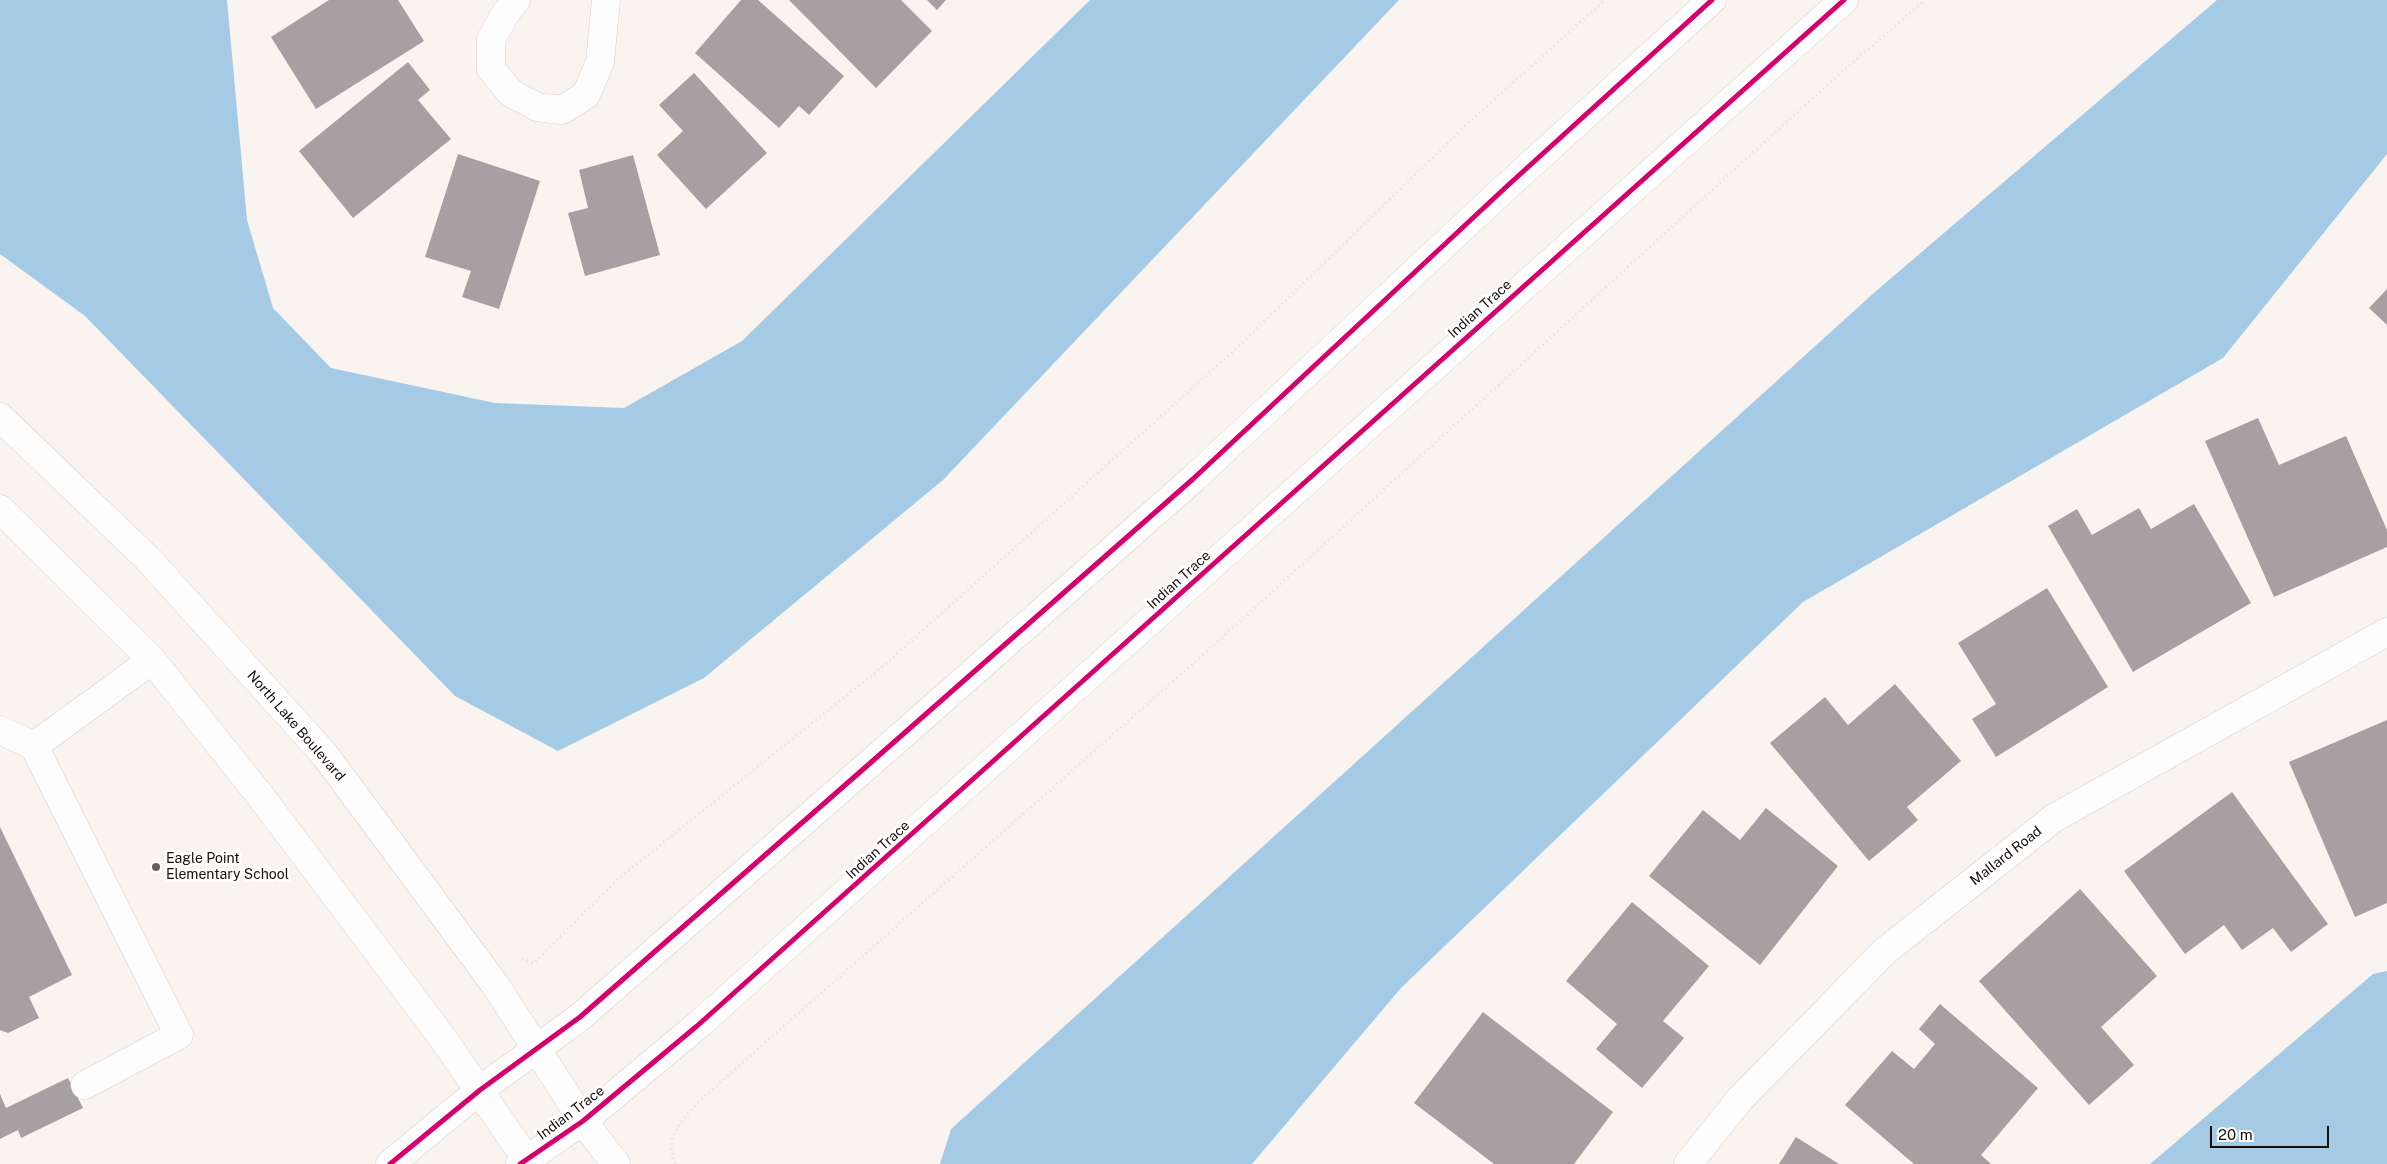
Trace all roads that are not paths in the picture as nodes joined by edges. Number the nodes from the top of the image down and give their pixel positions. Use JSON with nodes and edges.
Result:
{"nodes":[{"id":1,"x":516,"y":0,"type":"edge"},
{"id":2,"x":606,"y":0,"type":"edge"},
{"id":3,"x":1712,"y":0,"type":"edge"},
{"id":4,"x":1844,"y":0,"type":"edge"},
{"id":5,"x":0,"y":417,"type":"edge"},
{"id":6,"x":0,"y":509,"type":"edge"},
{"id":7,"x":2387,"y":632,"type":"edge"},
{"id":8,"x":152,"y":660,"type":"junction"},
{"id":9,"x":0,"y":730,"type":"edge"},
{"id":10,"x":34,"y":746,"type":"junction"},
{"id":11,"x":536,"y":1050,"type":"junction"},
{"id":12,"x":86,"y":1085,"type":"dead end"},
{"id":13,"x":480,"y":1090,"type":"junction"},
{"id":14,"x":583,"y":1121,"type":"junction"},
{"id":15,"x":525,"y":1163,"type":"edge"},
{"id":16,"x":390,"y":1164,"type":"edge"},
{"id":17,"x":616,"y":1164,"type":"edge"},
{"id":18,"x":1688,"y":1164,"type":"edge"}],
"edges":[{"from":1,"to":2,"type":"main road"},
{"from":3,"to":11,"type":"main road"},
{"from":4,"to":14,"type":"main road","name":"Indian Trace"},
{"from":5,"to":11,"type":"main road","name":"North Lake Boulevard"},
{"from":6,"to":8,"type":"main road"},
{"from":7,"to":18,"type":"main road","name":"Mallard Road"},
{"from":8,"to":10,"type":"main road"},
{"from":8,"to":13,"type":"main road"},
{"from":9,"to":10,"type":"main road"},
{"from":10,"to":12,"type":"main road"},
{"from":11,"to":13,"type":"main road"},
{"from":11,"to":14,"type":"main road","name":"North Lake Boulevard"},
{"from":13,"to":15,"type":"main road"},
{"from":13,"to":16,"type":"main road"},
{"from":14,"to":15,"type":"main road","name":"Indian Trace"},
{"from":14,"to":17,"type":"main road","name":"North Lake Boulevard"}]}
